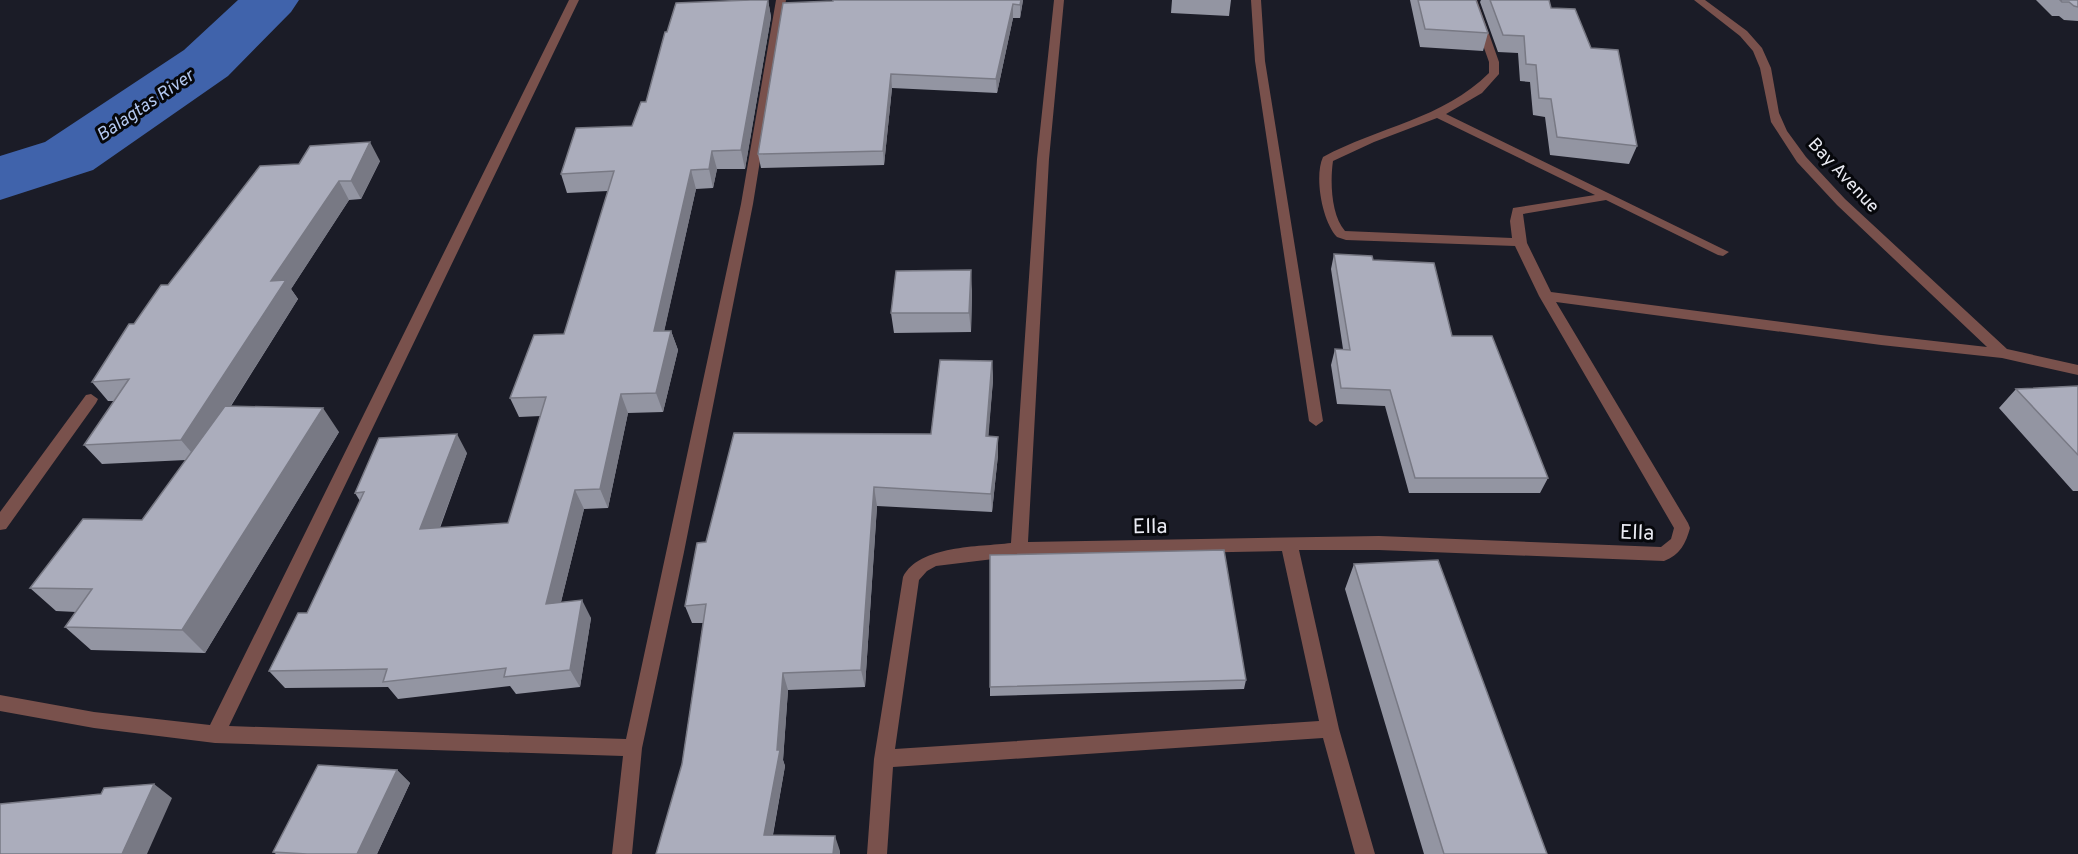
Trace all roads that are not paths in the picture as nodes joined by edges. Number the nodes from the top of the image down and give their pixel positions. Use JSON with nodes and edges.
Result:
{"nodes":[{"id":1,"x":574,"y":0,"type":"edge"},
{"id":2,"x":781,"y":0,"type":"edge"},
{"id":3,"x":1059,"y":0,"type":"edge"},
{"id":4,"x":1256,"y":0,"type":"edge"},
{"id":5,"x":1472,"y":0,"type":"edge"},
{"id":6,"x":1699,"y":0,"type":"edge"},
{"id":7,"x":1437,"y":114,"type":"junction"},
{"id":8,"x":1610,"y":196,"type":"junction"},
{"id":9,"x":1521,"y":242,"type":"junction"},
{"id":10,"x":1723,"y":252,"type":"dead end"},
{"id":11,"x":1546,"y":296,"type":"junction"},
{"id":12,"x":2002,"y":353,"type":"junction"},
{"id":13,"x":2078,"y":370,"type":"edge"},
{"id":14,"x":92,"y":399,"type":"edge"},
{"id":15,"x":1316,"y":421,"type":"dead end"},
{"id":16,"x":0,"y":524,"type":"edge"},
{"id":17,"x":1288,"y":544,"type":"junction"},
{"id":18,"x":1019,"y":549,"type":"junction"},
{"id":19,"x":0,"y":703,"type":"edge"},
{"id":20,"x":1330,"y":729,"type":"junction"},
{"id":21,"x":215,"y":734,"type":"junction"},
{"id":22,"x":633,"y":748,"type":"junction"},
{"id":23,"x":884,"y":759,"type":"junction"},
{"id":24,"x":622,"y":854,"type":"edge"},
{"id":25,"x":877,"y":854,"type":"edge"},
{"id":26,"x":1365,"y":854,"type":"edge"}],
"edges":[{"from":1,"to":21,"type":"street"},
{"from":2,"to":22,"type":"street"},
{"from":3,"to":18,"type":"street"},
{"from":4,"to":15,"type":"street"},
{"from":5,"to":7,"type":"street"},
{"from":6,"to":12,"type":"street","name":"Bay Avenue"},
{"from":7,"to":8,"type":"street"},
{"from":7,"to":9,"type":"street"},
{"from":8,"to":9,"type":"street"},
{"from":8,"to":10,"type":"street"},
{"from":9,"to":11,"type":"street"},
{"from":11,"to":12,"type":"street"},
{"from":11,"to":17,"type":"street","name":"Ella"},
{"from":12,"to":13,"type":"street"},
{"from":14,"to":16,"type":"street"},
{"from":17,"to":18,"type":"street","name":"Ella"},
{"from":17,"to":20,"type":"street"},
{"from":18,"to":23,"type":"street","name":"Ella"},
{"from":19,"to":21,"type":"street"},
{"from":20,"to":23,"type":"street"},
{"from":20,"to":26,"type":"street"},
{"from":21,"to":22,"type":"street"},
{"from":22,"to":24,"type":"street"},
{"from":23,"to":25,"type":"street"}]}
